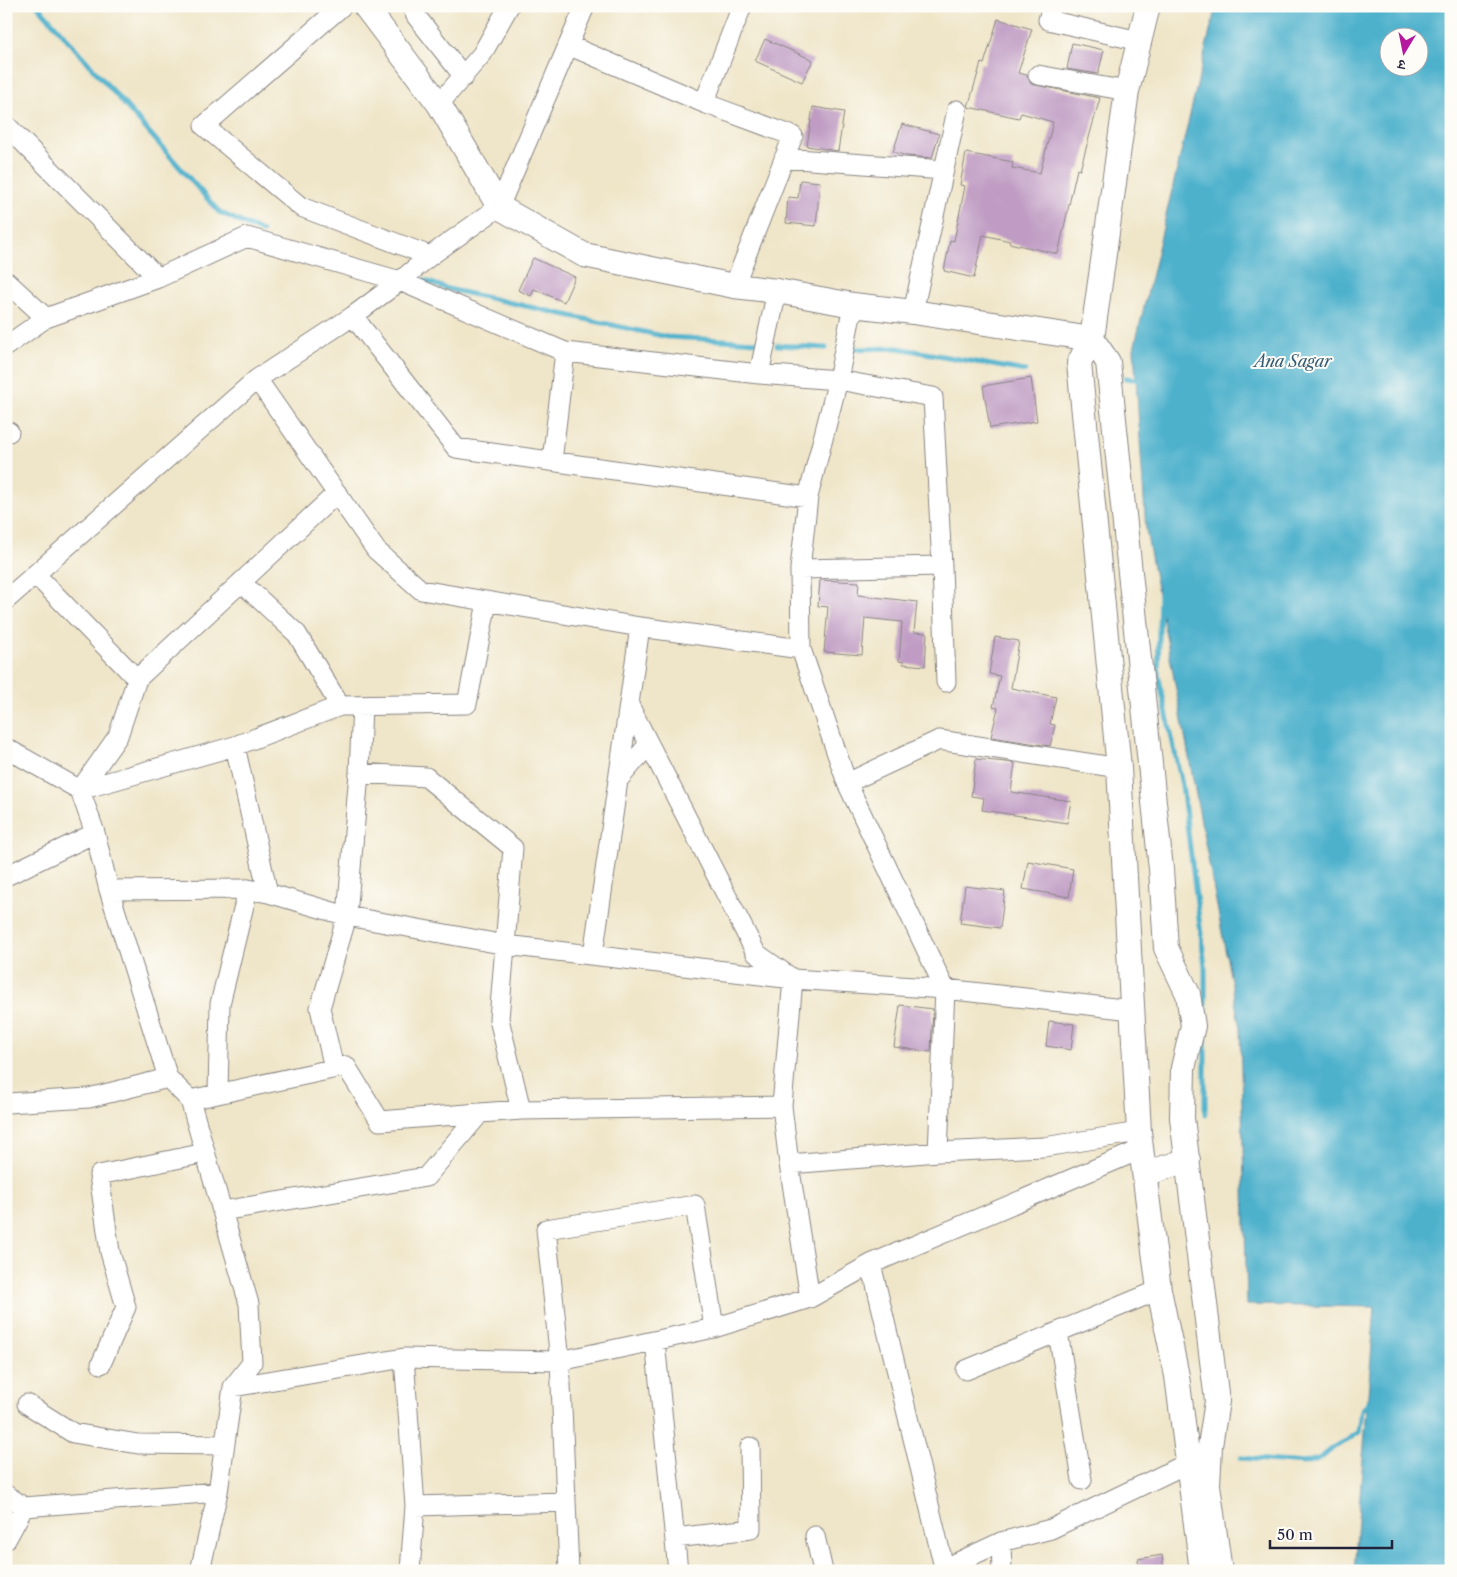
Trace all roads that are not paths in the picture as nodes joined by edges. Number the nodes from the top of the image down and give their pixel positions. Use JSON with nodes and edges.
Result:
{"nodes":[{"id":1,"x":342,"y":6,"type":"edge"},
{"id":2,"x":365,"y":6,"type":"edge"},
{"id":3,"x":412,"y":6,"type":"edge"},
{"id":4,"x":509,"y":6,"type":"edge"},
{"id":5,"x":585,"y":6,"type":"edge"},
{"id":6,"x":742,"y":6,"type":"edge"},
{"id":7,"x":1052,"y":6,"type":"edge"},
{"id":8,"x":1148,"y":6,"type":"edge"},
{"id":9,"x":1139,"y":41,"type":"junction"},
{"id":10,"x":568,"y":44,"type":"junction"},
{"id":11,"x":1038,"y":75,"type":"dead end"},
{"id":12,"x":464,"y":77,"type":"junction"},
{"id":13,"x":1127,"y":91,"type":"junction"},
{"id":14,"x":704,"y":103,"type":"junction"},
{"id":15,"x":439,"y":104,"type":"junction"},
{"id":16,"x":957,"y":110,"type":"dead end"},
{"id":17,"x":6,"y":125,"type":"edge"},
{"id":18,"x":793,"y":136,"type":"junction"},
{"id":19,"x":784,"y":158,"type":"junction"},
{"id":20,"x":806,"y":160,"type":"junction"},
{"id":21,"x":943,"y":170,"type":"junction"},
{"id":22,"x":500,"y":207,"type":"junction"},
{"id":23,"x":430,"y":256,"type":"junction"},
{"id":24,"x":158,"y":278,"type":"junction"},
{"id":25,"x":6,"y":281,"type":"edge"},
{"id":26,"x":400,"y":281,"type":"junction"},
{"id":27,"x":734,"y":286,"type":"junction"},
{"id":28,"x":777,"y":291,"type":"junction"},
{"id":29,"x":853,"y":305,"type":"junction"},
{"id":30,"x":912,"y":312,"type":"junction"},
{"id":31,"x":353,"y":316,"type":"junction"},
{"id":32,"x":46,"y":318,"type":"junction"},
{"id":33,"x":1092,"y":339,"type":"junction"},
{"id":34,"x":6,"y":346,"type":"edge"},
{"id":35,"x":565,"y":352,"type":"junction"},
{"id":36,"x":759,"y":374,"type":"junction"},
{"id":37,"x":257,"y":379,"type":"junction"},
{"id":38,"x":838,"y":380,"type":"junction"},
{"id":39,"x":1081,"y":394,"type":"junction"},
{"id":40,"x":1111,"y":395,"type":"junction"},
{"id":41,"x":552,"y":461,"type":"junction"},
{"id":42,"x":337,"y":493,"type":"junction"},
{"id":43,"x":808,"y":497,"type":"junction"},
{"id":44,"x":942,"y":566,"type":"junction"},
{"id":45,"x":800,"y":569,"type":"junction"},
{"id":46,"x":36,"y":575,"type":"junction"},
{"id":47,"x":241,"y":582,"type":"junction"},
{"id":48,"x":6,"y":600,"type":"edge"},
{"id":49,"x":487,"y":602,"type":"junction"},
{"id":50,"x":640,"y":628,"type":"junction"},
{"id":51,"x":801,"y":649,"type":"junction"},
{"id":52,"x":137,"y":679,"type":"junction"},
{"id":53,"x":946,"y":682,"type":"dead end"},
{"id":54,"x":340,"y":706,"type":"junction"},
{"id":55,"x":362,"y":706,"type":"junction"},
{"id":56,"x":630,"y":707,"type":"junction"},
{"id":57,"x":649,"y":744,"type":"junction"},
{"id":58,"x":235,"y":746,"type":"junction"},
{"id":59,"x":6,"y":748,"type":"edge"},
{"id":60,"x":1119,"y":768,"type":"junction"},
{"id":61,"x":359,"y":773,"type":"junction"},
{"id":62,"x":619,"y":779,"type":"junction"},
{"id":63,"x":847,"y":783,"type":"junction"},
{"id":64,"x":80,"y":790,"type":"junction"},
{"id":65,"x":95,"y":833,"type":"junction"},
{"id":66,"x":6,"y":876,"type":"edge"},
{"id":67,"x":248,"y":889,"type":"junction"},
{"id":68,"x":109,"y":890,"type":"junction"},
{"id":69,"x":268,"y":893,"type":"junction"},
{"id":70,"x":347,"y":916,"type":"junction"},
{"id":71,"x":506,"y":945,"type":"junction"},
{"id":72,"x":593,"y":955,"type":"junction"},
{"id":73,"x":793,"y":979,"type":"junction"},
{"id":74,"x":945,"y":989,"type":"junction"},
{"id":75,"x":1132,"y":1010,"type":"junction"},
{"id":76,"x":334,"y":1068,"type":"junction"},
{"id":77,"x":168,"y":1078,"type":"junction"},
{"id":78,"x":218,"y":1093,"type":"junction"},
{"id":79,"x":190,"y":1100,"type":"junction"},
{"id":80,"x":6,"y":1101,"type":"edge"},
{"id":81,"x":782,"y":1106,"type":"junction"},
{"id":82,"x":521,"y":1110,"type":"junction"},
{"id":83,"x":480,"y":1113,"type":"junction"},
{"id":84,"x":1141,"y":1140,"type":"junction"},
{"id":85,"x":938,"y":1152,"type":"junction"},
{"id":86,"x":205,"y":1153,"type":"junction"},
{"id":87,"x":1188,"y":1160,"type":"junction"},
{"id":88,"x":789,"y":1164,"type":"junction"},
{"id":89,"x":1145,"y":1174,"type":"junction"},
{"id":90,"x":222,"y":1211,"type":"junction"},
{"id":91,"x":871,"y":1264,"type":"junction"},
{"id":92,"x":1159,"y":1290,"type":"junction"},
{"id":93,"x":810,"y":1298,"type":"junction"},
{"id":94,"x":714,"y":1328,"type":"junction"},
{"id":95,"x":1058,"y":1332,"type":"junction"},
{"id":96,"x":654,"y":1341,"type":"junction"},
{"id":97,"x":404,"y":1358,"type":"junction"},
{"id":98,"x":560,"y":1360,"type":"junction"},
{"id":99,"x":252,"y":1363,"type":"junction"},
{"id":100,"x":101,"y":1364,"type":"dead end"},
{"id":101,"x":966,"y":1370,"type":"dead end"},
{"id":102,"x":262,"y":1382,"type":"junction"},
{"id":103,"x":233,"y":1386,"type":"junction"},
{"id":104,"x":27,"y":1404,"type":"dead end"},
{"id":105,"x":225,"y":1444,"type":"junction"},
{"id":106,"x":750,"y":1447,"type":"dead end"},
{"id":107,"x":1199,"y":1460,"type":"junction"},
{"id":108,"x":1082,"y":1480,"type":"dead end"},
{"id":109,"x":218,"y":1492,"type":"junction"},
{"id":110,"x":6,"y":1495,"type":"edge"},
{"id":111,"x":566,"y":1502,"type":"junction"},
{"id":112,"x":415,"y":1506,"type":"junction"},
{"id":113,"x":24,"y":1507,"type":"junction"},
{"id":114,"x":815,"y":1536,"type":"dead end"},
{"id":115,"x":675,"y":1538,"type":"junction"},
{"id":116,"x":6,"y":1540,"type":"edge"},
{"id":117,"x":1001,"y":1542,"type":"junction"},
{"id":118,"x":941,"y":1569,"type":"edge"},
{"id":119,"x":200,"y":1571,"type":"edge"},
{"id":120,"x":410,"y":1571,"type":"edge"},
{"id":121,"x":569,"y":1571,"type":"edge"},
{"id":122,"x":678,"y":1571,"type":"edge"},
{"id":123,"x":823,"y":1571,"type":"edge"},
{"id":124,"x":1002,"y":1571,"type":"edge"},
{"id":125,"x":1202,"y":1571,"type":"edge"},
{"id":126,"x":1220,"y":1571,"type":"edge"}],
"edges":[{"from":1,"to":23,"type":"street"},
{"from":2,"to":15,"type":"street"},
{"from":3,"to":12,"type":"street"},
{"from":4,"to":12,"type":"street"},
{"from":5,"to":10,"type":"street"},
{"from":6,"to":14,"type":"street"},
{"from":7,"to":9,"type":"street"},
{"from":8,"to":9,"type":"street"},
{"from":9,"to":13,"type":"street"},
{"from":10,"to":14,"type":"street"},
{"from":10,"to":22,"type":"street"},
{"from":11,"to":13,"type":"street"},
{"from":12,"to":15,"type":"street"},
{"from":13,"to":33,"type":"street"},
{"from":14,"to":18,"type":"street"},
{"from":15,"to":22,"type":"street"},
{"from":16,"to":21,"type":"street"},
{"from":17,"to":24,"type":"street"},
{"from":18,"to":19,"type":"street"},
{"from":18,"to":20,"type":"street"},
{"from":19,"to":20,"type":"street"},
{"from":19,"to":27,"type":"street"},
{"from":20,"to":21,"type":"street"},
{"from":21,"to":30,"type":"street"},
{"from":22,"to":23,"type":"street"},
{"from":22,"to":27,"type":"street"},
{"from":23,"to":26,"type":"street"},
{"from":24,"to":26,"type":"street"},
{"from":24,"to":32,"type":"street"},
{"from":25,"to":32,"type":"street"},
{"from":26,"to":31,"type":"street"},
{"from":26,"to":35,"type":"street"},
{"from":27,"to":28,"type":"street"},
{"from":28,"to":29,"type":"street"},
{"from":28,"to":36,"type":"street"},
{"from":29,"to":30,"type":"street"},
{"from":29,"to":38,"type":"street"},
{"from":30,"to":33,"type":"street"},
{"from":31,"to":37,"type":"street"},
{"from":31,"to":41,"type":"street"},
{"from":32,"to":34,"type":"street"},
{"from":33,"to":39,"type":"street"},
{"from":33,"to":40,"type":"street"},
{"from":35,"to":36,"type":"street"},
{"from":35,"to":41,"type":"street"},
{"from":36,"to":38,"type":"street"},
{"from":37,"to":42,"type":"street"},
{"from":37,"to":46,"type":"street"},
{"from":38,"to":43,"type":"street"},
{"from":38,"to":44,"type":"street"},
{"from":39,"to":40,"type":"street"},
{"from":39,"to":60,"type":"street"},
{"from":40,"to":87,"type":"street"},
{"from":41,"to":43,"type":"street"},
{"from":42,"to":47,"type":"street"},
{"from":42,"to":49,"type":"street"},
{"from":43,"to":45,"type":"street"},
{"from":44,"to":45,"type":"street"},
{"from":44,"to":53,"type":"street"},
{"from":45,"to":51,"type":"street"},
{"from":46,"to":48,"type":"street"},
{"from":46,"to":52,"type":"street"},
{"from":47,"to":52,"type":"street"},
{"from":47,"to":54,"type":"street"},
{"from":49,"to":50,"type":"street"},
{"from":49,"to":55,"type":"street"},
{"from":50,"to":51,"type":"street"},
{"from":50,"to":56,"type":"street"},
{"from":51,"to":63,"type":"street"},
{"from":52,"to":64,"type":"street"},
{"from":54,"to":55,"type":"street"},
{"from":54,"to":58,"type":"street"},
{"from":55,"to":61,"type":"street"},
{"from":56,"to":57,"type":"street"},
{"from":56,"to":62,"type":"street"},
{"from":57,"to":62,"type":"street"},
{"from":57,"to":73,"type":"street"},
{"from":58,"to":64,"type":"street"},
{"from":58,"to":69,"type":"street"},
{"from":59,"to":64,"type":"street"},
{"from":60,"to":63,"type":"street"},
{"from":60,"to":75,"type":"street"},
{"from":61,"to":70,"type":"street"},
{"from":61,"to":71,"type":"street"},
{"from":62,"to":72,"type":"street"},
{"from":63,"to":74,"type":"street"},
{"from":64,"to":65,"type":"street"},
{"from":65,"to":66,"type":"street"},
{"from":65,"to":68,"type":"street"},
{"from":67,"to":68,"type":"street"},
{"from":67,"to":69,"type":"street"},
{"from":67,"to":78,"type":"street"},
{"from":68,"to":77,"type":"street"},
{"from":69,"to":70,"type":"street"},
{"from":70,"to":71,"type":"street"},
{"from":70,"to":76,"type":"street"},
{"from":71,"to":72,"type":"street"},
{"from":71,"to":82,"type":"street"},
{"from":72,"to":73,"type":"street"},
{"from":73,"to":74,"type":"street"},
{"from":73,"to":81,"type":"street"},
{"from":74,"to":75,"type":"street"},
{"from":74,"to":85,"type":"street"},
{"from":75,"to":84,"type":"street"},
{"from":76,"to":78,"type":"street"},
{"from":76,"to":83,"type":"street"},
{"from":77,"to":79,"type":"street"},
{"from":77,"to":80,"type":"street"},
{"from":78,"to":79,"type":"street"},
{"from":79,"to":86,"type":"street"},
{"from":81,"to":82,"type":"street"},
{"from":81,"to":88,"type":"street"},
{"from":82,"to":83,"type":"street"},
{"from":83,"to":90,"type":"street"},
{"from":84,"to":85,"type":"street"},
{"from":84,"to":89,"type":"street"},
{"from":84,"to":91,"type":"street"},
{"from":85,"to":88,"type":"street"},
{"from":86,"to":90,"type":"street"},
{"from":86,"to":100,"type":"street"},
{"from":87,"to":89,"type":"street"},
{"from":87,"to":107,"type":"street"},
{"from":88,"to":93,"type":"street"},
{"from":89,"to":92,"type":"street"},
{"from":90,"to":99,"type":"street"},
{"from":91,"to":93,"type":"street"},
{"from":91,"to":118,"type":"street"},
{"from":92,"to":95,"type":"street"},
{"from":92,"to":107,"type":"street"},
{"from":93,"to":94,"type":"street"},
{"from":94,"to":96,"type":"street"},
{"from":94,"to":98,"type":"street"},
{"from":95,"to":101,"type":"street"},
{"from":95,"to":108,"type":"street"},
{"from":96,"to":98,"type":"street"},
{"from":96,"to":115,"type":"street"},
{"from":97,"to":98,"type":"street"},
{"from":97,"to":102,"type":"street"},
{"from":97,"to":112,"type":"street"},
{"from":98,"to":111,"type":"street"},
{"from":99,"to":102,"type":"street"},
{"from":99,"to":103,"type":"street"},
{"from":102,"to":103,"type":"street"},
{"from":103,"to":105,"type":"street"},
{"from":104,"to":105,"type":"street"},
{"from":105,"to":109,"type":"street"},
{"from":106,"to":115,"type":"street"},
{"from":107,"to":117,"type":"street"},
{"from":107,"to":125,"type":"street"},
{"from":107,"to":126,"type":"street"},
{"from":109,"to":113,"type":"street"},
{"from":109,"to":119,"type":"street"},
{"from":110,"to":113,"type":"street"},
{"from":111,"to":112,"type":"street"},
{"from":111,"to":121,"type":"street"},
{"from":112,"to":120,"type":"street"},
{"from":113,"to":116,"type":"street"},
{"from":114,"to":123,"type":"street"},
{"from":115,"to":122,"type":"street"},
{"from":117,"to":118,"type":"street"},
{"from":117,"to":124,"type":"street"}]}
